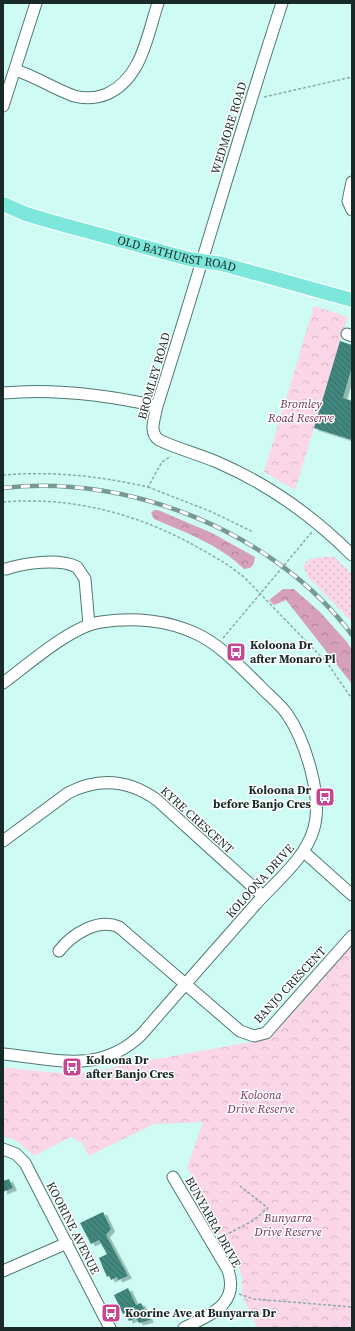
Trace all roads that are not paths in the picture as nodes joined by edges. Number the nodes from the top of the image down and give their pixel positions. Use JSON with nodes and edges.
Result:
{"nodes":[{"id":1,"x":36,"y":3,"type":"edge"},
{"id":2,"x":158,"y":3,"type":"edge"},
{"id":3,"x":282,"y":3,"type":"edge"},
{"id":4,"x":15,"y":70,"type":"junction"},
{"id":5,"x":3,"y":106,"type":"edge"},
{"id":6,"x":352,"y":182,"type":"edge"},
{"id":7,"x":3,"y":204,"type":"edge"},
{"id":8,"x":352,"y":210,"type":"edge"},
{"id":9,"x":203,"y":261,"type":"junction"},
{"id":10,"x":352,"y":300,"type":"edge"},
{"id":11,"x":3,"y":393,"type":"edge"},
{"id":12,"x":157,"y":406,"type":"junction"},
{"id":13,"x":352,"y":555,"type":"edge"},
{"id":14,"x":6,"y":569,"type":"dead end"},
{"id":15,"x":89,"y":625,"type":"junction"},
{"id":16,"x":3,"y":683,"type":"edge"},
{"id":17,"x":3,"y":840,"type":"edge"},
{"id":18,"x":304,"y":852,"type":"junction"},
{"id":19,"x":352,"y":895,"type":"edge"},
{"id":20,"x":263,"y":896,"type":"junction"},
{"id":21,"x":352,"y":936,"type":"edge"},
{"id":22,"x":59,"y":951,"type":"dead end"},
{"id":23,"x":185,"y":984,"type":"junction"},
{"id":24,"x":3,"y":1054,"type":"edge"},
{"id":25,"x":3,"y":1149,"type":"edge"},
{"id":26,"x":173,"y":1178,"type":"dead end"},
{"id":27,"x":67,"y":1243,"type":"junction"},
{"id":28,"x":3,"y":1271,"type":"edge"},
{"id":29,"x":110,"y":1328,"type":"edge"},
{"id":30,"x":184,"y":1328,"type":"edge"}],
"edges":[{"from":1,"to":4,"type":"street"},
{"from":2,"to":4,"type":"street"},
{"from":3,"to":9,"type":"street","name":"WEDMORE ROAD"},
{"from":4,"to":5,"type":"street"},
{"from":6,"to":8,"type":"street"},
{"from":7,"to":9,"type":"main road","name":"OLD BATHURST ROAD"},
{"from":9,"to":10,"type":"main road","name":"OLD BATHURST ROAD"},
{"from":9,"to":12,"type":"street","name":"BROMLEY ROAD"},
{"from":11,"to":12,"type":"street"},
{"from":12,"to":13,"type":"street","name":"BROMLEY ROAD"},
{"from":14,"to":15,"type":"street"},
{"from":15,"to":16,"type":"street","name":"KOLOONA DRIVE"},
{"from":15,"to":18,"type":"street","name":"KOLOONA DRIVE"},
{"from":17,"to":20,"type":"street","name":"KYRE CRESCENT"},
{"from":18,"to":19,"type":"street"},
{"from":18,"to":20,"type":"street","name":"KOLOONA DRIVE"},
{"from":20,"to":23,"type":"street","name":"KOLOONA DRIVE"},
{"from":21,"to":23,"type":"street","name":"BANJO CRESCENT"},
{"from":22,"to":23,"type":"street","name":"BANJO CRESCENT"},
{"from":23,"to":24,"type":"street","name":"KOLOONA DRIVE"},
{"from":25,"to":27,"type":"street","name":"KOORINE AVENUE"},
{"from":26,"to":30,"type":"street","name":"BUNYARRA DRIVE"},
{"from":27,"to":28,"type":"street"},
{"from":27,"to":29,"type":"street","name":"KOORINE AVENUE"}]}
